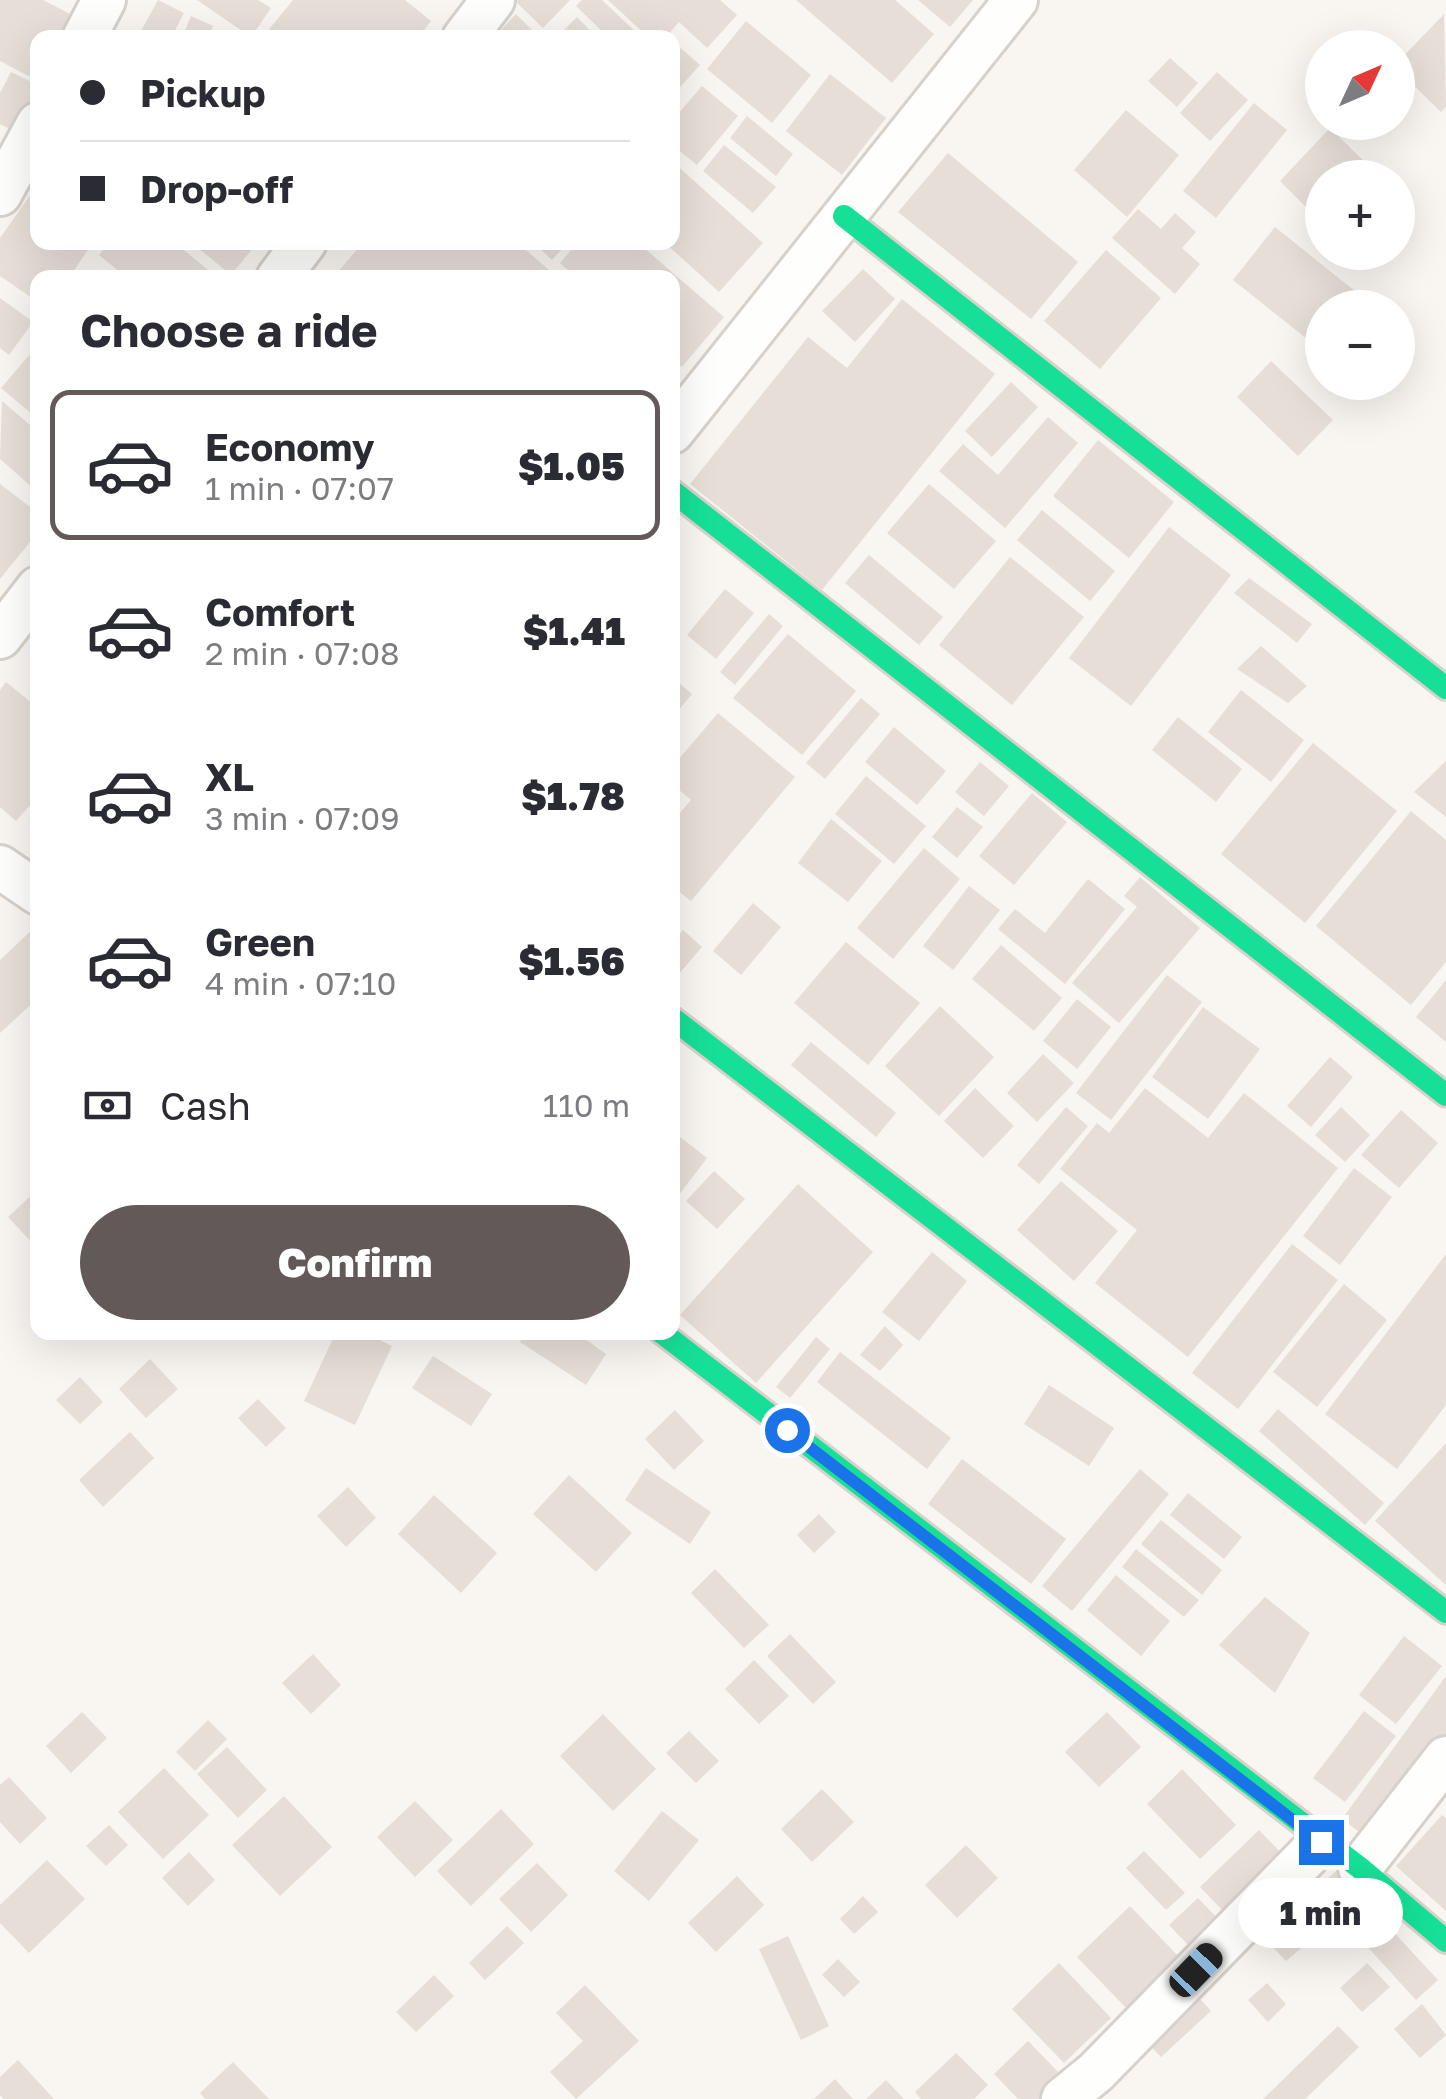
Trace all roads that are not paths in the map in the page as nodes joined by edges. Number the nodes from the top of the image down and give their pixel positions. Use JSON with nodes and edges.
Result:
{"nodes":[{"id":1,"x":104,"y":0,"type":"edge"},
{"id":2,"x":493,"y":0,"type":"edge"},
{"id":3,"x":1016,"y":0,"type":"edge"},
{"id":4,"x":88,"y":30,"type":"edge"},
{"id":5,"x":470,"y":30,"type":"edge"},
{"id":6,"x":30,"y":139,"type":"edge"},
{"id":7,"x":0,"y":194,"type":"edge"},
{"id":8,"x":844,"y":216,"type":"junction"},
{"id":9,"x":680,"y":422,"type":"edge"},
{"id":10,"x":680,"y":497,"type":"edge"},
{"id":11,"x":30,"y":598,"type":"edge"},
{"id":12,"x":0,"y":636,"type":"edge"},
{"id":13,"x":1446,"y":688,"type":"edge"},
{"id":14,"x":0,"y":867,"type":"edge"},
{"id":15,"x":30,"y":888,"type":"edge"},
{"id":16,"x":680,"y":1024,"type":"edge"},
{"id":17,"x":1446,"y":1095,"type":"edge"},
{"id":18,"x":671,"y":1340,"type":"edge"},
{"id":19,"x":1446,"y":1612,"type":"edge"},
{"id":20,"x":1446,"y":1758,"type":"edge"},
{"id":21,"x":1321,"y":1842,"type":"junction"},
{"id":22,"x":1360,"y":1868,"type":"junction"},
{"id":23,"x":1446,"y":1941,"type":"edge"},
{"id":24,"x":1063,"y":2099,"type":"edge"}],
"edges":[{"from":1,"to":4,"type":"street"},
{"from":2,"to":5,"type":"street"},
{"from":3,"to":8,"type":"street"},
{"from":6,"to":7,"type":"street"},
{"from":8,"to":9,"type":"street"},
{"from":8,"to":13,"type":"street"},
{"from":10,"to":17,"type":"street"},
{"from":11,"to":12,"type":"street"},
{"from":14,"to":15,"type":"street"},
{"from":16,"to":19,"type":"street"},
{"from":18,"to":21,"type":"street"},
{"from":20,"to":22,"type":"street"},
{"from":21,"to":22,"type":"street"},
{"from":21,"to":24,"type":"street"},
{"from":22,"to":23,"type":"street"}]}
